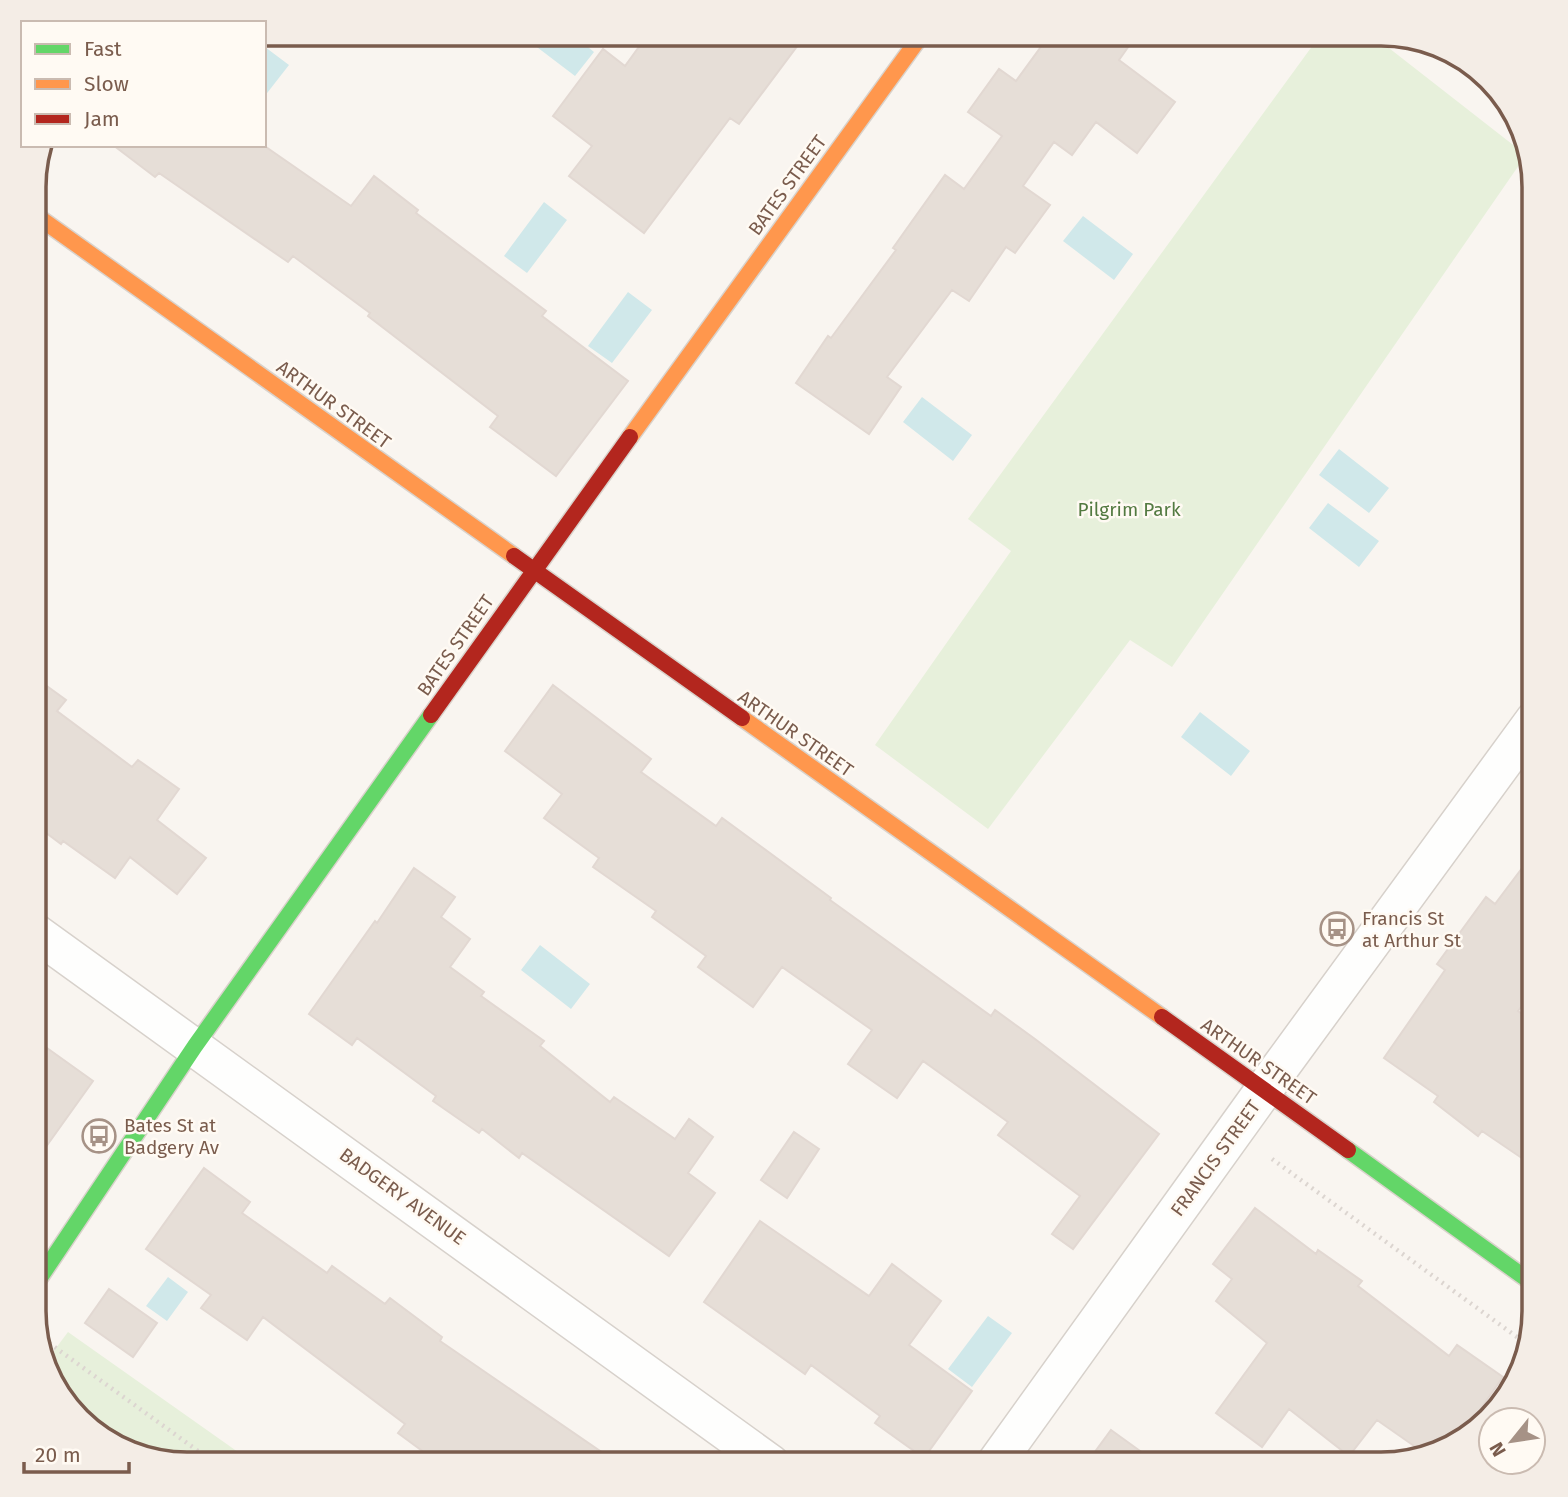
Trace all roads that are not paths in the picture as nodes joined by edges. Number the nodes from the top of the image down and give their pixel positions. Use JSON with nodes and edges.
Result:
{"nodes":[{"id":1,"x":914,"y":46,"type":"edge"},
{"id":2,"x":46,"y":223,"type":"edge"},
{"id":3,"x":533,"y":572,"type":"junction"},
{"id":4,"x":1522,"y":737,"type":"edge"},
{"id":5,"x":46,"y":940,"type":"edge"},
{"id":6,"x":195,"y":1046,"type":"junction"},
{"id":7,"x":1264,"y":1090,"type":"junction"},
{"id":8,"x":46,"y":1270,"type":"edge"},
{"id":9,"x":1522,"y":1276,"type":"edge"},
{"id":10,"x":754,"y":1452,"type":"edge"},
{"id":11,"x":1004,"y":1452,"type":"edge"}],
"edges":[{"from":1,"to":3,"type":"main road","name":"BATES STREET"},
{"from":2,"to":3,"type":"main road","name":"ARTHUR STREET"},
{"from":3,"to":6,"type":"main road","name":"BATES STREET"},
{"from":3,"to":7,"type":"main road","name":"ARTHUR STREET"},
{"from":4,"to":7,"type":"street","name":"FRANCIS STREET"},
{"from":5,"to":6,"type":"street","name":"BADGERY AVENUE"},
{"from":6,"to":8,"type":"main road","name":"BATES STREET"},
{"from":6,"to":10,"type":"street","name":"BADGERY AVENUE"},
{"from":7,"to":9,"type":"main road","name":"ARTHUR STREET"},
{"from":7,"to":11,"type":"street","name":"FRANCIS STREET"}]}
